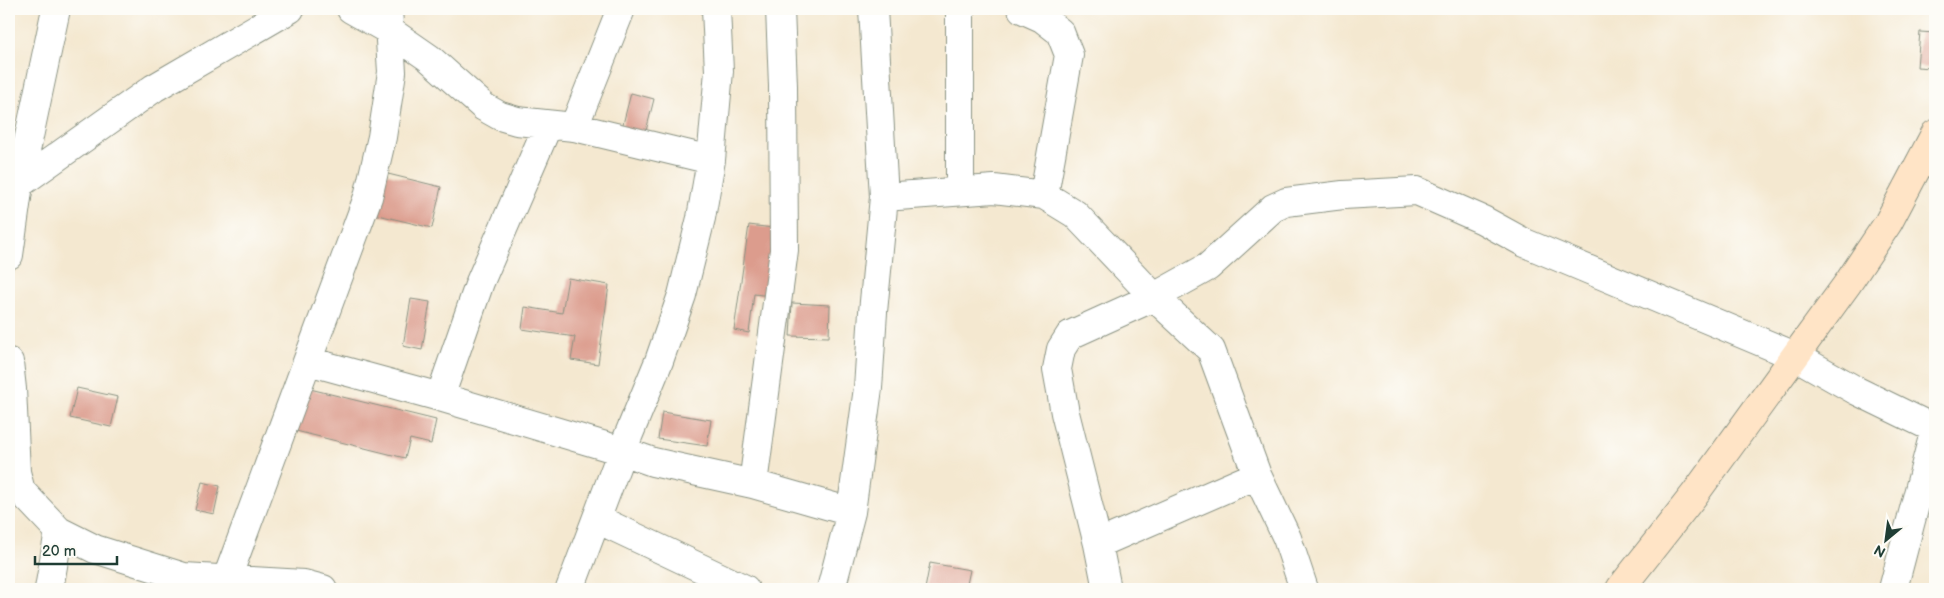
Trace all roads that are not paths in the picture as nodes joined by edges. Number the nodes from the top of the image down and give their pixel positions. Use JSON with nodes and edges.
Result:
{"nodes":[{"id":1,"x":56,"y":9,"type":"edge"},
{"id":2,"x":290,"y":9,"type":"edge"},
{"id":3,"x":351,"y":9,"type":"edge"},
{"id":4,"x":621,"y":9,"type":"edge"},
{"id":5,"x":716,"y":9,"type":"edge"},
{"id":6,"x":780,"y":9,"type":"edge"},
{"id":7,"x":873,"y":9,"type":"edge"},
{"id":8,"x":960,"y":9,"type":"edge"},
{"id":9,"x":1022,"y":9,"type":"edge"},
{"id":10,"x":389,"y":20,"type":"edge"},
{"id":11,"x":561,"y":126,"type":"junction"},
{"id":12,"x":1935,"y":134,"type":"edge"},
{"id":13,"x":711,"y":160,"type":"junction"},
{"id":14,"x":19,"y":184,"type":"junction"},
{"id":15,"x":960,"y":191,"type":"junction"},
{"id":16,"x":1044,"y":195,"type":"junction"},
{"id":17,"x":884,"y":197,"type":"junction"},
{"id":18,"x":9,"y":255,"type":"edge"},
{"id":19,"x":1154,"y":297,"type":"junction"},
{"id":20,"x":1795,"y":356,"type":"junction"},
{"id":21,"x":308,"y":361,"type":"junction"},
{"id":22,"x":9,"y":362,"type":"edge"},
{"id":23,"x":440,"y":397,"type":"junction"},
{"id":24,"x":1935,"y":429,"type":"edge"},
{"id":25,"x":622,"y":451,"type":"junction"},
{"id":26,"x":1257,"y":475,"type":"junction"},
{"id":27,"x":752,"y":484,"type":"junction"},
{"id":28,"x":15,"y":489,"type":"edge"},
{"id":29,"x":851,"y":512,"type":"junction"},
{"id":30,"x":597,"y":519,"type":"junction"},
{"id":31,"x":59,"y":531,"type":"junction"},
{"id":32,"x":1098,"y":544,"type":"junction"},
{"id":33,"x":226,"y":585,"type":"edge"},
{"id":34,"x":49,"y":589,"type":"edge"},
{"id":35,"x":323,"y":589,"type":"edge"},
{"id":36,"x":570,"y":589,"type":"edge"},
{"id":37,"x":745,"y":589,"type":"edge"},
{"id":38,"x":831,"y":589,"type":"edge"},
{"id":39,"x":1106,"y":589,"type":"edge"},
{"id":40,"x":1304,"y":589,"type":"edge"},
{"id":41,"x":1620,"y":589,"type":"edge"},
{"id":42,"x":1894,"y":589,"type":"edge"}],
"edges":[{"from":1,"to":14,"type":"street"},
{"from":2,"to":14,"type":"street"},
{"from":3,"to":10,"type":"street"},
{"from":4,"to":11,"type":"street"},
{"from":5,"to":13,"type":"street"},
{"from":6,"to":27,"type":"street"},
{"from":7,"to":17,"type":"street"},
{"from":8,"to":15,"type":"street"},
{"from":9,"to":16,"type":"street"},
{"from":10,"to":11,"type":"street"},
{"from":10,"to":21,"type":"street"},
{"from":11,"to":13,"type":"street"},
{"from":11,"to":23,"type":"street"},
{"from":12,"to":20,"type":"street"},
{"from":13,"to":25,"type":"street"},
{"from":14,"to":18,"type":"street"},
{"from":15,"to":16,"type":"street"},
{"from":15,"to":17,"type":"street"},
{"from":16,"to":19,"type":"street"},
{"from":17,"to":29,"type":"street"},
{"from":19,"to":20,"type":"street"},
{"from":19,"to":26,"type":"street"},
{"from":19,"to":32,"type":"street"},
{"from":20,"to":24,"type":"street"},
{"from":20,"to":41,"type":"street"},
{"from":21,"to":23,"type":"street"},
{"from":21,"to":33,"type":"street"},
{"from":22,"to":28,"type":"street"},
{"from":23,"to":25,"type":"street"},
{"from":24,"to":42,"type":"street"},
{"from":25,"to":27,"type":"street"},
{"from":25,"to":30,"type":"street"},
{"from":26,"to":32,"type":"street"},
{"from":26,"to":40,"type":"street"},
{"from":27,"to":29,"type":"street"},
{"from":28,"to":31,"type":"street"},
{"from":29,"to":38,"type":"street"},
{"from":30,"to":36,"type":"street"},
{"from":30,"to":37,"type":"street"},
{"from":31,"to":33,"type":"street"},
{"from":31,"to":34,"type":"street"},
{"from":32,"to":39,"type":"street"},
{"from":33,"to":35,"type":"street"}]}
